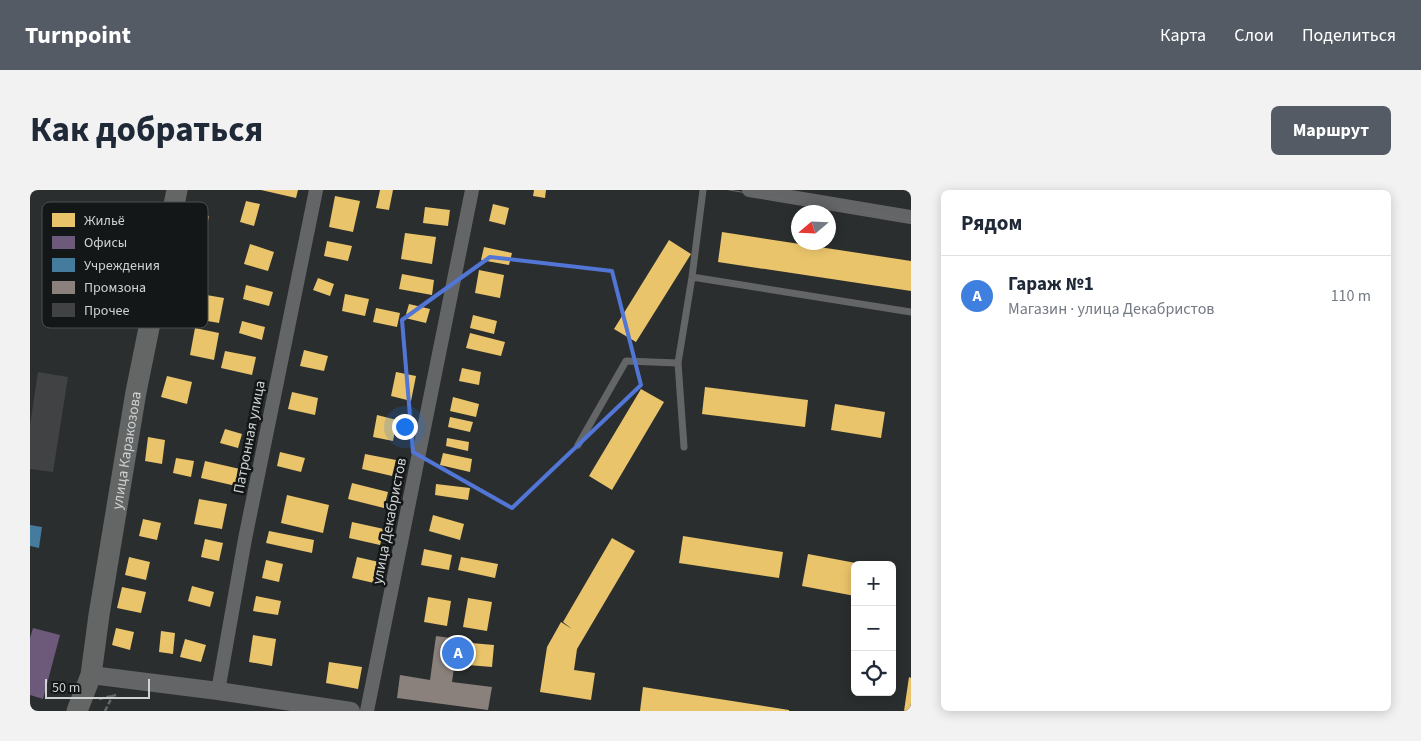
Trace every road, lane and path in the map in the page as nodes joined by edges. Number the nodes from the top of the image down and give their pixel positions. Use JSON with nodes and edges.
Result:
{"nodes":[{"id":1,"x":316,"y":190,"type":"edge"},
{"id":2,"x":472,"y":190,"type":"edge"},
{"id":3,"x":703,"y":190,"type":"edge"},
{"id":4,"x":749,"y":190,"type":"edge"},
{"id":5,"x":911,"y":217,"type":"edge"},
{"id":6,"x":692,"y":277,"type":"junction"},
{"id":7,"x":911,"y":312,"type":"edge"},
{"id":8,"x":149,"y":328,"type":"edge"},
{"id":9,"x":678,"y":364,"type":"junction"},
{"id":10,"x":578,"y":445,"type":"dead end"},
{"id":11,"x":684,"y":447,"type":"dead end"},
{"id":12,"x":90,"y":675,"type":"junction"},
{"id":13,"x":218,"y":691,"type":"junction"},
{"id":14,"x":95,"y":700,"type":"dead end"},
{"id":15,"x":78,"y":711,"type":"edge"},
{"id":16,"x":105,"y":711,"type":"edge"},
{"id":17,"x":351,"y":711,"type":"edge"},
{"id":18,"x":367,"y":711,"type":"edge"}],
"edges":[{"from":1,"to":13,"type":"street","name":"Патронная улица"},
{"from":2,"to":18,"type":"street","name":"улица Декабристов"},
{"from":3,"to":6,"type":"lane"},
{"from":4,"to":5,"type":"street"},
{"from":6,"to":7,"type":"lane"},
{"from":6,"to":9,"type":"lane"},
{"from":8,"to":12,"type":"main road","name":"улица Каракозова"},
{"from":9,"to":10,"type":"lane"},
{"from":9,"to":11,"type":"lane"},
{"from":12,"to":13,"type":"street"},
{"from":12,"to":15,"type":"main road","name":"улица Каракозова"},
{"from":13,"to":17,"type":"street"},
{"from":14,"to":16,"type":"path"}]}
